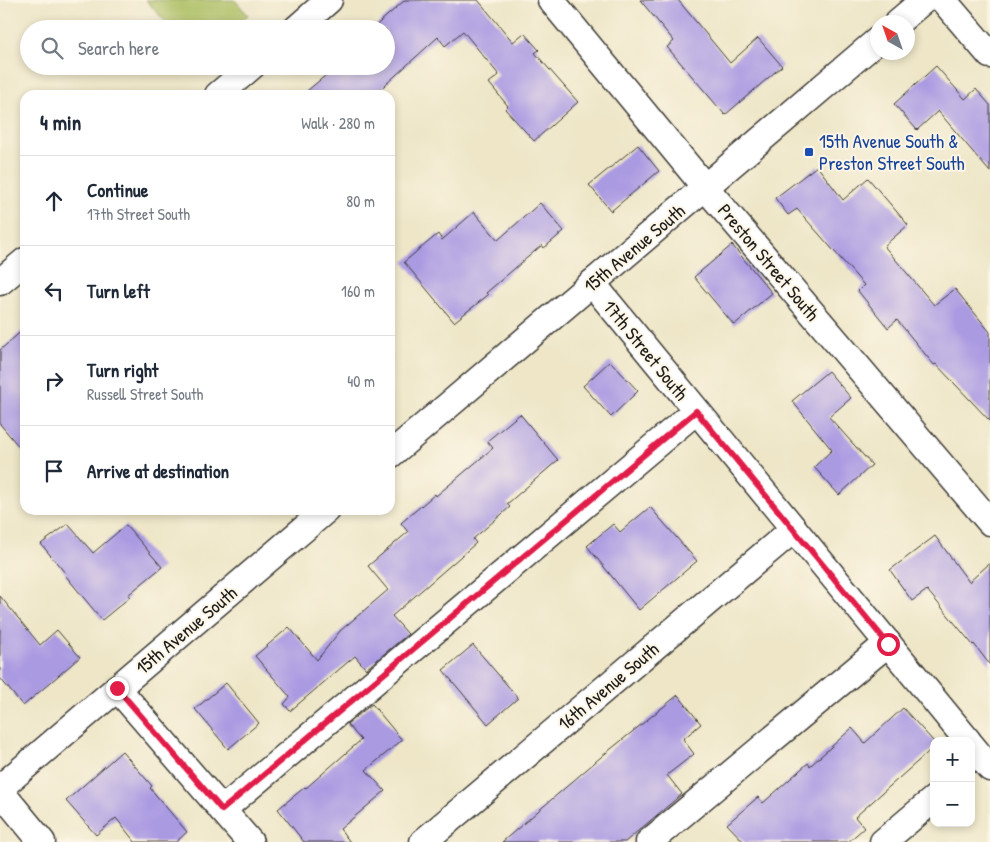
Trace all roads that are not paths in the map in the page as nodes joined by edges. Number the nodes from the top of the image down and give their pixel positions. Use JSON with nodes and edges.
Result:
{"nodes":[{"id":1,"x":329,"y":0,"type":"edge"},
{"id":2,"x":551,"y":0,"type":"edge"},
{"id":3,"x":924,"y":0,"type":"edge"},
{"id":4,"x":943,"y":0,"type":"edge"},
{"id":5,"x":906,"y":15,"type":"edge"},
{"id":6,"x":306,"y":20,"type":"edge"},
{"id":7,"x":870,"y":47,"type":"edge"},
{"id":8,"x":990,"y":54,"type":"edge"},
{"id":9,"x":241,"y":75,"type":"edge"},
{"id":10,"x":224,"y":90,"type":"edge"},
{"id":11,"x":705,"y":187,"type":"junction"},
{"id":12,"x":20,"y":265,"type":"edge"},
{"id":13,"x":0,"y":282,"type":"edge"},
{"id":14,"x":592,"y":283,"type":"junction"},
{"id":15,"x":696,"y":411,"type":"junction"},
{"id":16,"x":395,"y":451,"type":"edge"},
{"id":17,"x":320,"y":515,"type":"edge"},
{"id":18,"x":990,"y":522,"type":"edge"},
{"id":19,"x":794,"y":529,"type":"junction"},
{"id":20,"x":888,"y":644,"type":"junction"},
{"id":21,"x":117,"y":688,"type":"junction"},
{"id":22,"x":977,"y":756,"type":"edge"},
{"id":23,"x":0,"y":789,"type":"edge"},
{"id":24,"x":930,"y":803,"type":"edge"},
{"id":25,"x":222,"y":810,"type":"junction"},
{"id":26,"x":42,"y":842,"type":"edge"},
{"id":27,"x":250,"y":842,"type":"edge"},
{"id":28,"x":423,"y":842,"type":"edge"},
{"id":29,"x":649,"y":842,"type":"edge"},
{"id":30,"x":883,"y":842,"type":"edge"}],
"edges":[{"from":1,"to":6,"type":"street"},
{"from":2,"to":11,"type":"street","name":"Preston Street South"},
{"from":3,"to":5,"type":"street"},
{"from":4,"to":8,"type":"street"},
{"from":7,"to":11,"type":"street","name":"15th Avenue South"},
{"from":9,"to":10,"type":"street"},
{"from":11,"to":14,"type":"street","name":"15th Avenue South"},
{"from":11,"to":18,"type":"street","name":"Preston Street South"},
{"from":12,"to":13,"type":"street"},
{"from":14,"to":15,"type":"street","name":"17th Street South"},
{"from":14,"to":16,"type":"street","name":"15th Avenue South"},
{"from":15,"to":19,"type":"street","name":"17th Street South"},
{"from":15,"to":25,"type":"street"},
{"from":17,"to":21,"type":"street","name":"15th Avenue South"},
{"from":19,"to":20,"type":"street","name":"17th Street South"},
{"from":19,"to":28,"type":"street","name":"16th Avenue South"},
{"from":20,"to":22,"type":"street","name":"17th Street South"},
{"from":20,"to":29,"type":"street"},
{"from":21,"to":23,"type":"street","name":"15th Avenue South"},
{"from":21,"to":25,"type":"street"},
{"from":23,"to":26,"type":"street"},
{"from":24,"to":30,"type":"street"},
{"from":25,"to":27,"type":"street"}]}
